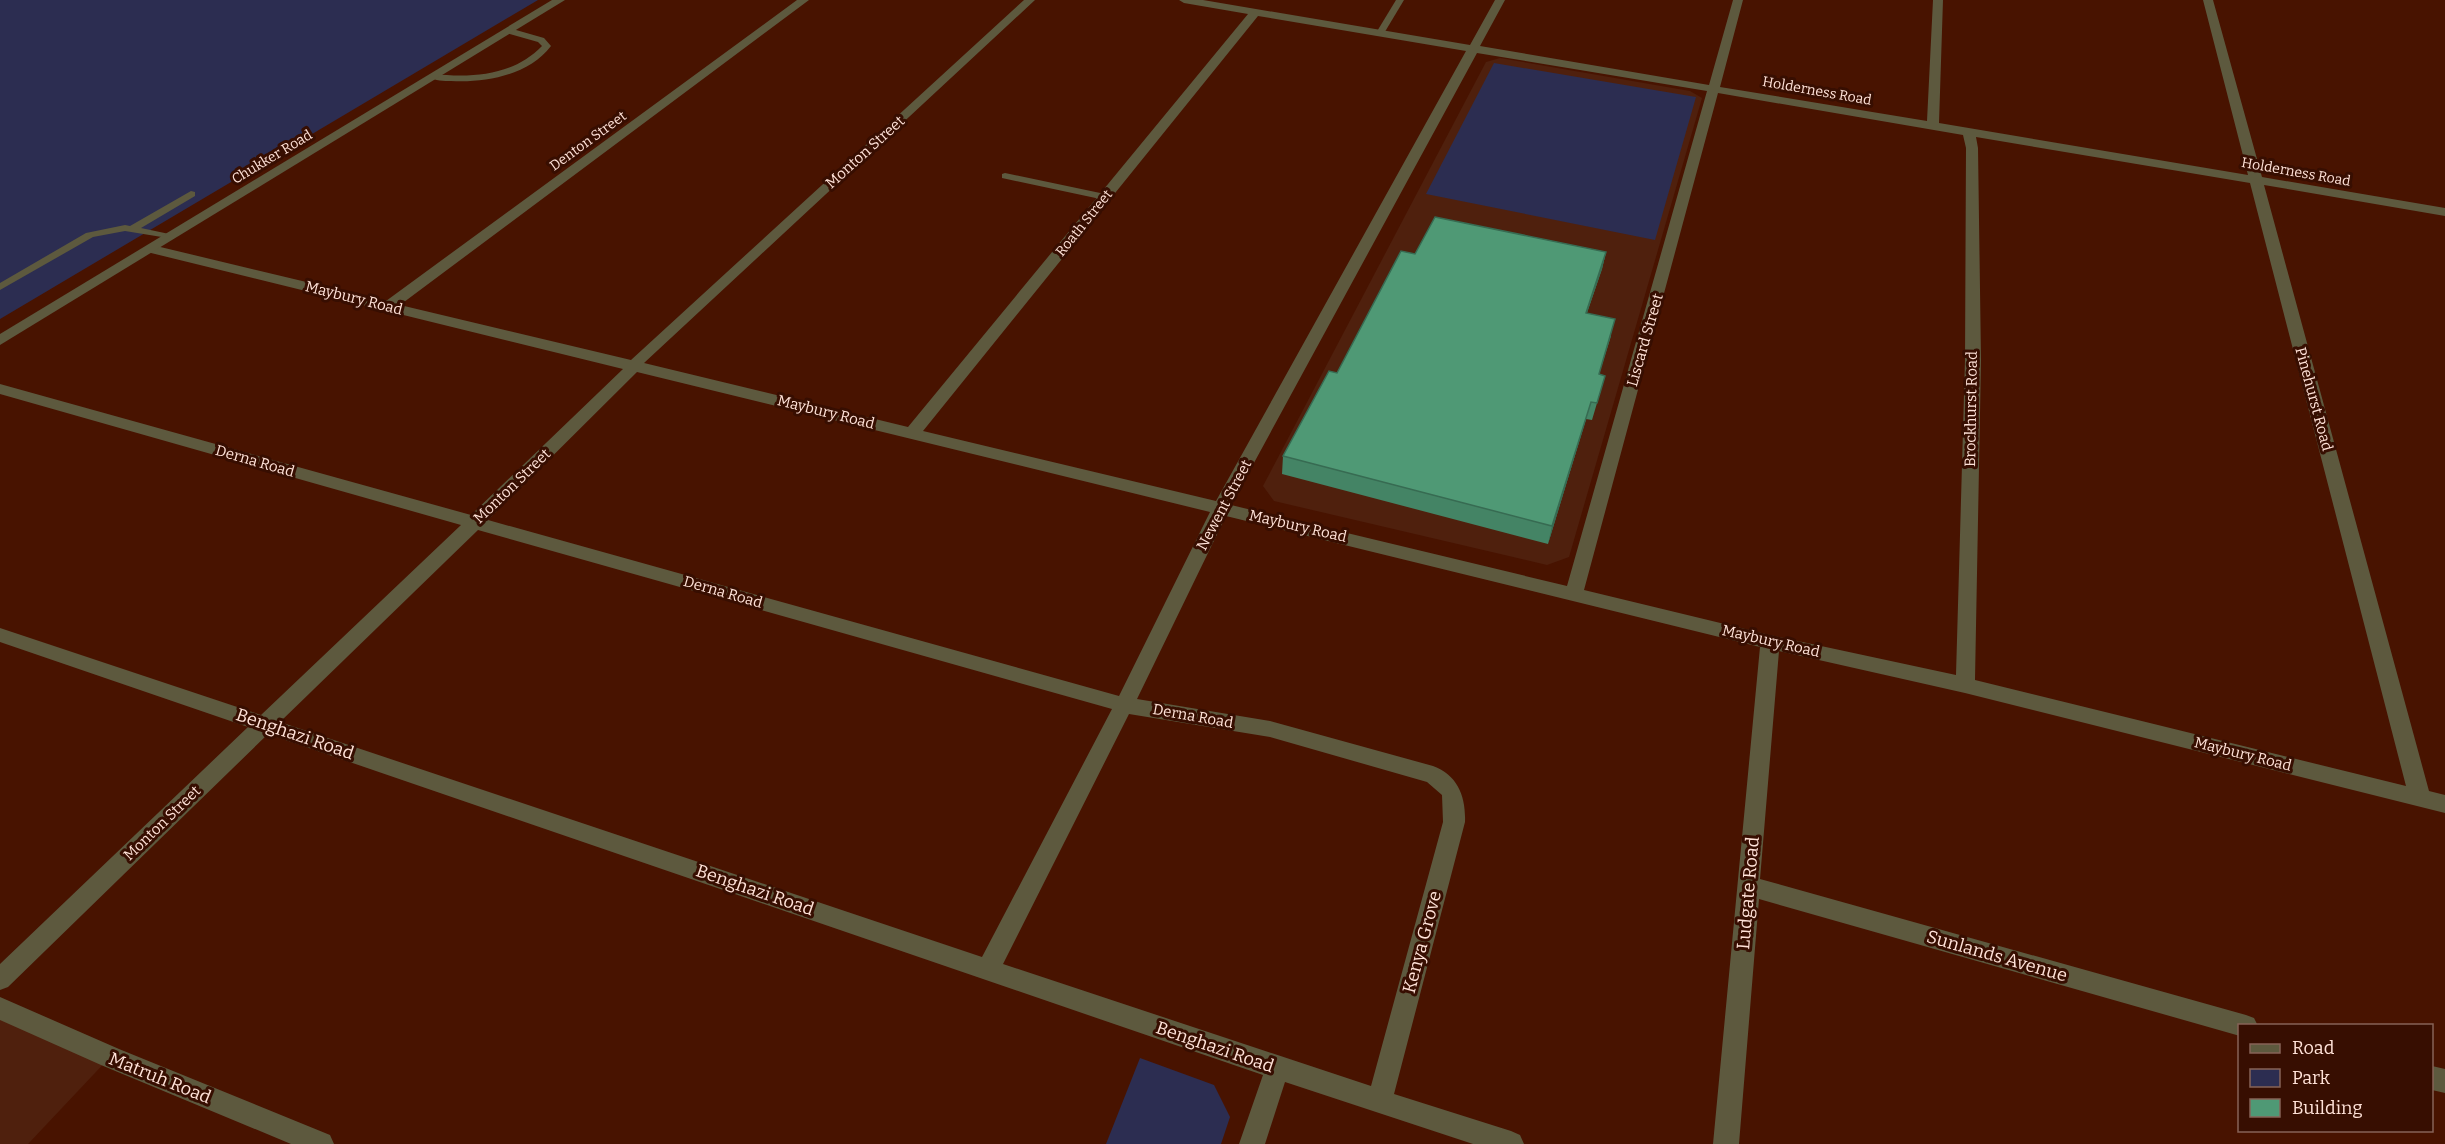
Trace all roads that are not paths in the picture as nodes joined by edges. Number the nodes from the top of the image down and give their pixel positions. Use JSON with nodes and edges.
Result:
{"nodes":[{"id":1,"x":560,"y":0,"type":"edge"},
{"id":2,"x":804,"y":0,"type":"edge"},
{"id":3,"x":1030,"y":0,"type":"edge"},
{"id":4,"x":1184,"y":0,"type":"edge"},
{"id":5,"x":1400,"y":0,"type":"edge"},
{"id":6,"x":1500,"y":0,"type":"edge"},
{"id":7,"x":1738,"y":0,"type":"edge"},
{"id":8,"x":1938,"y":0,"type":"edge"},
{"id":9,"x":2208,"y":0,"type":"edge"},
{"id":10,"x":1255,"y":12,"type":"junction"},
{"id":11,"x":509,"y":31,"type":"junction"},
{"id":12,"x":1380,"y":33,"type":"junction"},
{"id":13,"x":1474,"y":48,"type":"junction"},
{"id":14,"x":433,"y":77,"type":"junction"},
{"id":15,"x":1715,"y":88,"type":"junction"},
{"id":16,"x":1934,"y":127,"type":"junction"},
{"id":17,"x":1970,"y":133,"type":"junction"},
{"id":18,"x":1005,"y":176,"type":"dead end"},
{"id":19,"x":2256,"y":180,"type":"junction"},
{"id":20,"x":191,"y":194,"type":"dead end"},
{"id":21,"x":1105,"y":197,"type":"junction"},
{"id":22,"x":2445,"y":212,"type":"edge"},
{"id":23,"x":134,"y":228,"type":"junction"},
{"id":24,"x":170,"y":237,"type":"junction"},
{"id":25,"x":152,"y":249,"type":"junction"},
{"id":26,"x":0,"y":287,"type":"edge"},
{"id":27,"x":389,"y":306,"type":"junction"},
{"id":28,"x":0,"y":340,"type":"edge"},
{"id":29,"x":634,"y":366,"type":"junction"},
{"id":30,"x":0,"y":389,"type":"edge"},
{"id":31,"x":912,"y":433,"type":"junction"},
{"id":32,"x":1221,"y":508,"type":"junction"},
{"id":33,"x":474,"y":522,"type":"junction"},
{"id":34,"x":1574,"y":592,"type":"junction"},
{"id":35,"x":0,"y":635,"type":"edge"},
{"id":36,"x":1770,"y":642,"type":"junction"},
{"id":37,"x":1965,"y":685,"type":"junction"},
{"id":38,"x":1124,"y":705,"type":"junction"},
{"id":39,"x":265,"y":724,"type":"junction"},
{"id":40,"x":1447,"y":785,"type":"joint"},
{"id":41,"x":2420,"y":798,"type":"junction"},
{"id":42,"x":2445,"y":804,"type":"edge"},
{"id":43,"x":1749,"y":886,"type":"junction"},
{"id":44,"x":988,"y":969,"type":"junction"},
{"id":45,"x":0,"y":979,"type":"edge"},
{"id":46,"x":0,"y":1008,"type":"edge"},
{"id":47,"x":2239,"y":1024,"type":"edge"},
{"id":48,"x":1278,"y":1068,"type":"junction"},
{"id":49,"x":1380,"y":1100,"type":"junction"},
{"id":50,"x":321,"y":1144,"type":"edge"},
{"id":51,"x":1252,"y":1144,"type":"edge"},
{"id":52,"x":1511,"y":1144,"type":"edge"},
{"id":53,"x":1726,"y":1144,"type":"edge"}],
"edges":[{"from":1,"to":11,"type":"street","name":"Chukker Road"},
{"from":2,"to":27,"type":"street","name":"Denton Street"},
{"from":3,"to":29,"type":"street","name":"Monton Street"},
{"from":4,"to":10,"type":"street","name":"Holderness Road"},
{"from":5,"to":12,"type":"lane"},
{"from":6,"to":13,"type":"street","name":"Newent Street"},
{"from":7,"to":15,"type":"street","name":"Liscard Street"},
{"from":8,"to":16,"type":"street"},
{"from":9,"to":19,"type":"street","name":"Pinehurst Road"},
{"from":10,"to":12,"type":"street","name":"Holderness Road"},
{"from":10,"to":21,"type":"street","name":"Roath Street"},
{"from":11,"to":14,"type":"street","name":"Chukker Road"},
{"from":11,"to":14,"type":"lane"},
{"from":12,"to":13,"type":"street","name":"Holderness Road"},
{"from":13,"to":15,"type":"street","name":"Holderness Road"},
{"from":13,"to":32,"type":"street","name":"Newent Street"},
{"from":14,"to":24,"type":"street","name":"Chukker Road"},
{"from":15,"to":16,"type":"street","name":"Holderness Road"},
{"from":15,"to":34,"type":"street","name":"Liscard Street"},
{"from":16,"to":17,"type":"street","name":"Holderness Road"},
{"from":17,"to":19,"type":"street","name":"Holderness Road"},
{"from":17,"to":37,"type":"street","name":"Brockhurst Road"},
{"from":18,"to":21,"type":"lane"},
{"from":19,"to":22,"type":"street","name":"Holderness Road"},
{"from":19,"to":41,"type":"street","name":"Pinehurst Road"},
{"from":20,"to":23,"type":"lane"},
{"from":21,"to":31,"type":"street","name":"Roath Street"},
{"from":23,"to":24,"type":"lane"},
{"from":23,"to":26,"type":"lane"},
{"from":24,"to":25,"type":"street","name":"Chukker Road"},
{"from":25,"to":27,"type":"street","name":"Maybury Road"},
{"from":25,"to":28,"type":"street","name":"Chukker Road"},
{"from":27,"to":29,"type":"street","name":"Maybury Road"},
{"from":29,"to":31,"type":"street","name":"Maybury Road"},
{"from":29,"to":33,"type":"street","name":"Monton Street"},
{"from":30,"to":33,"type":"street","name":"Derna Road"},
{"from":31,"to":32,"type":"street","name":"Maybury Road"},
{"from":32,"to":34,"type":"street","name":"Maybury Road"},
{"from":32,"to":38,"type":"street","name":"Newent Street"},
{"from":33,"to":38,"type":"street","name":"Derna Road"},
{"from":33,"to":39,"type":"street","name":"Monton Street"},
{"from":34,"to":36,"type":"street","name":"Maybury Road"},
{"from":35,"to":39,"type":"street","name":"Benghazi Road"},
{"from":36,"to":37,"type":"street","name":"Maybury Road"},
{"from":36,"to":43,"type":"street","name":"Ludgate Road"},
{"from":37,"to":41,"type":"street","name":"Maybury Road"},
{"from":38,"to":40,"type":"street","name":"Derna Road"},
{"from":38,"to":44,"type":"street","name":"Newent Street"},
{"from":39,"to":44,"type":"street","name":"Benghazi Road"},
{"from":39,"to":45,"type":"street","name":"Monton Street"},
{"from":40,"to":49,"type":"street","name":"Kenya Grove"},
{"from":41,"to":42,"type":"street","name":"Maybury Road"},
{"from":43,"to":47,"type":"street","name":"Sunlands Avenue"},
{"from":43,"to":53,"type":"street","name":"Ludgate Road"},
{"from":44,"to":48,"type":"street","name":"Benghazi Road"},
{"from":46,"to":50,"type":"street","name":"Matruh Road"},
{"from":48,"to":49,"type":"street","name":"Benghazi Road"},
{"from":48,"to":51,"type":"street"},
{"from":49,"to":52,"type":"street","name":"Benghazi Road"}]}
